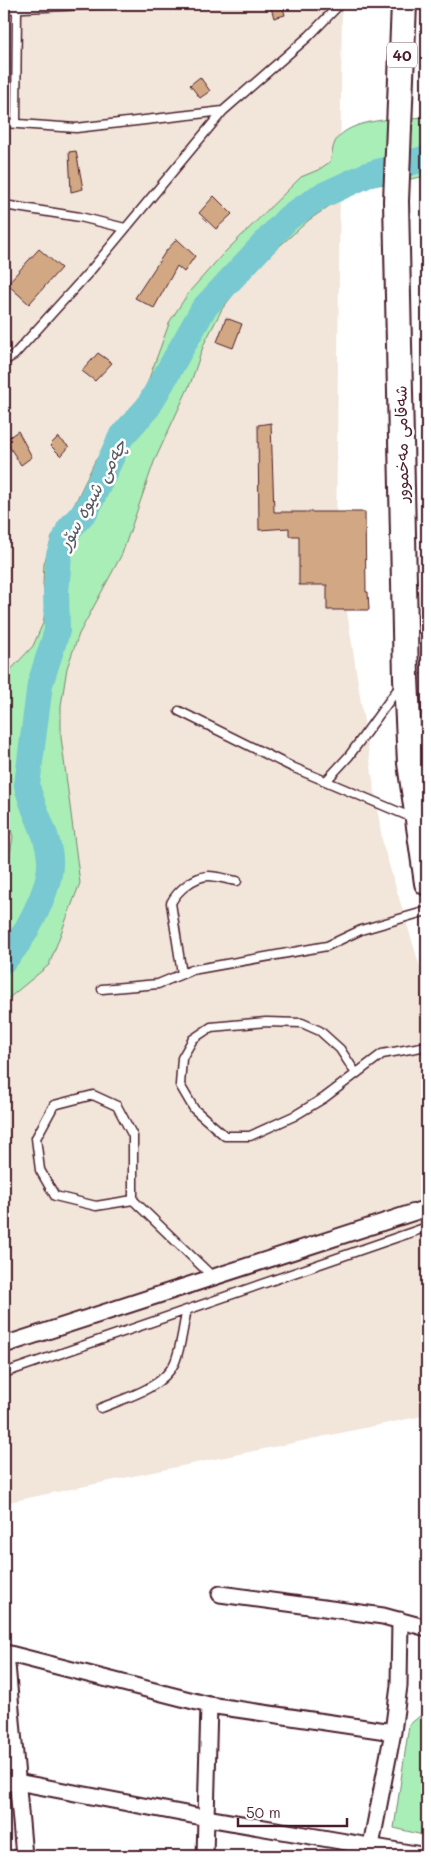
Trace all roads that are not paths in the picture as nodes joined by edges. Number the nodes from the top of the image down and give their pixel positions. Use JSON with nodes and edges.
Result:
{"nodes":[{"id":1,"x":65,"y":4,"type":"edge"},
{"id":2,"x":104,"y":4,"type":"edge"},
{"id":3,"x":340,"y":4,"type":"edge"},
{"id":4,"x":404,"y":4,"type":"edge"},
{"id":5,"x":17,"y":6,"type":"junction"},
{"id":6,"x":4,"y":9,"type":"edge"},
{"id":7,"x":223,"y":111,"type":"junction"},
{"id":8,"x":4,"y":123,"type":"edge"},
{"id":9,"x":16,"y":124,"type":"junction"},
{"id":10,"x":4,"y":205,"type":"edge"},
{"id":11,"x":125,"y":228,"type":"junction"},
{"id":12,"x":4,"y":361,"type":"edge"},
{"id":13,"x":406,"y":678,"type":"junction"},
{"id":14,"x":179,"y":711,"type":"dead end"},
{"id":15,"x":326,"y":782,"type":"junction"},
{"id":16,"x":417,"y":819,"type":"junction"},
{"id":17,"x":237,"y":881,"type":"dead end"},
{"id":18,"x":427,"y":883,"type":"edge"},
{"id":19,"x":427,"y":911,"type":"edge"},
{"id":20,"x":182,"y":974,"type":"junction"},
{"id":21,"x":102,"y":989,"type":"dead end"},
{"id":22,"x":427,"y":1046,"type":"edge"},
{"id":23,"x":355,"y":1072,"type":"junction"},
{"id":24,"x":133,"y":1200,"type":"junction"},
{"id":25,"x":427,"y":1208,"type":"edge"},
{"id":26,"x":427,"y":1227,"type":"edge"},
{"id":27,"x":213,"y":1277,"type":"junction"},
{"id":28,"x":187,"y":1310,"type":"junction"},
{"id":29,"x":4,"y":1345,"type":"edge"},
{"id":30,"x":4,"y":1373,"type":"edge"},
{"id":31,"x":101,"y":1408,"type":"dead end"},
{"id":32,"x":220,"y":1594,"type":"dead end"},
{"id":33,"x":400,"y":1620,"type":"junction"},
{"id":34,"x":427,"y":1628,"type":"edge"},
{"id":35,"x":209,"y":1704,"type":"junction"},
{"id":36,"x":393,"y":1732,"type":"junction"},
{"id":37,"x":10,"y":1782,"type":"edge"},
{"id":38,"x":207,"y":1818,"type":"junction"},
{"id":39,"x":371,"y":1852,"type":"edge"},
{"id":40,"x":24,"y":1856,"type":"edge"},
{"id":41,"x":205,"y":1856,"type":"edge"},
{"id":42,"x":427,"y":1856,"type":"edge"}],
"edges":[{"from":1,"to":2,"type":"lane"},
{"from":1,"to":5,"type":"lane"},
{"from":3,"to":7,"type":"lane"},
{"from":4,"to":13,"type":"highway","name":"شەقامی مەخموور","number":"40"},
{"from":5,"to":6,"type":"lane"},
{"from":5,"to":9,"type":"lane"},
{"from":7,"to":9,"type":"lane"},
{"from":7,"to":11,"type":"lane"},
{"from":8,"to":9,"type":"lane"},
{"from":10,"to":11,"type":"lane"},
{"from":11,"to":12,"type":"lane"},
{"from":13,"to":15,"type":"lane"},
{"from":13,"to":16,"type":"highway","name":"شەقامی مەخموور","number":"40"},
{"from":14,"to":15,"type":"lane"},
{"from":15,"to":16,"type":"lane"},
{"from":16,"to":18,"type":"highway","name":"شەقامی مەخموور","number":"40"},
{"from":17,"to":20,"type":"lane"},
{"from":19,"to":20,"type":"lane"},
{"from":20,"to":21,"type":"lane"},
{"from":22,"to":23,"type":"lane"},
{"from":23,"to":23,"type":"lane"},
{"from":24,"to":24,"type":"lane"},
{"from":24,"to":27,"type":"lane"},
{"from":25,"to":27,"type":"street"},
{"from":26,"to":28,"type":"lane"},
{"from":27,"to":29,"type":"street"},
{"from":28,"to":30,"type":"lane"},
{"from":28,"to":31,"type":"lane"},
{"from":32,"to":33,"type":"street"},
{"from":33,"to":34,"type":"street"},
{"from":33,"to":36,"type":"street"},
{"from":35,"to":36,"type":"street"},
{"from":35,"to":37,"type":"street"},
{"from":35,"to":38,"type":"street"},
{"from":36,"to":39,"type":"street"},
{"from":37,"to":38,"type":"street"},
{"from":37,"to":40,"type":"street"},
{"from":38,"to":39,"type":"street"},
{"from":38,"to":41,"type":"street"},
{"from":39,"to":42,"type":"street"}]}
